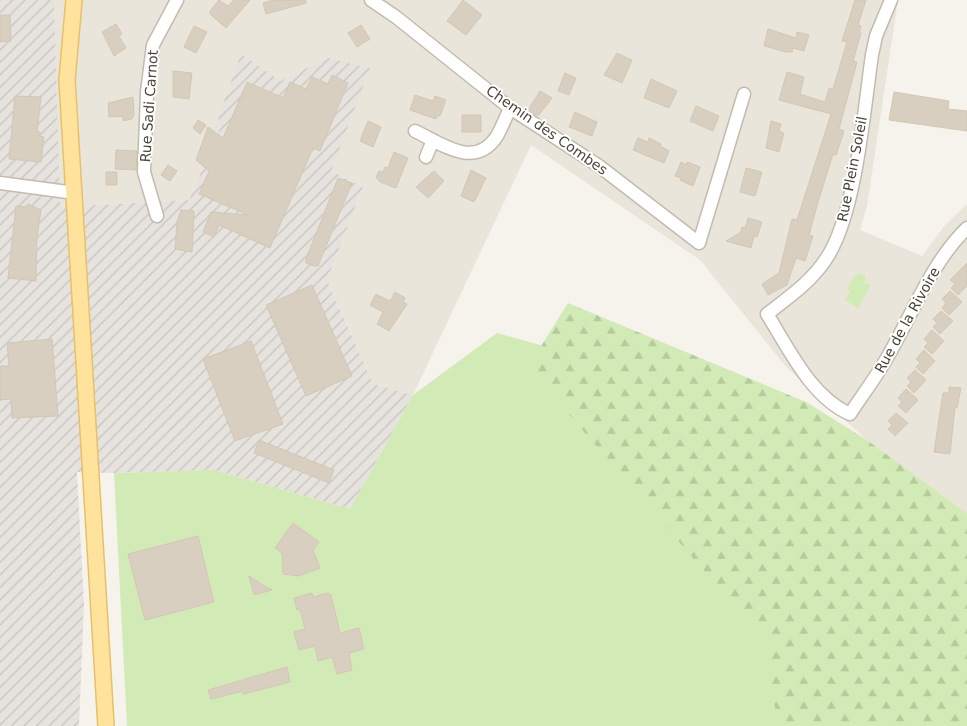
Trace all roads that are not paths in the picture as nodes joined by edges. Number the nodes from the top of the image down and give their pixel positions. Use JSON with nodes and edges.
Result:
{"nodes":[{"id":1,"x":74,"y":0,"type":"edge"},
{"id":2,"x":177,"y":0,"type":"edge"},
{"id":3,"x":371,"y":0,"type":"edge"},
{"id":4,"x":891,"y":0,"type":"edge"},
{"id":5,"x":744,"y":94,"type":"dead end"},
{"id":6,"x":510,"y":108,"type":"junction"},
{"id":7,"x":415,"y":131,"type":"dead end"},
{"id":8,"x":433,"y":140,"type":"junction"},
{"id":9,"x":426,"y":157,"type":"dead end"},
{"id":10,"x":0,"y":183,"type":"edge"},
{"id":11,"x":75,"y":193,"type":"junction"},
{"id":12,"x":157,"y":216,"type":"dead end"},
{"id":13,"x":967,"y":228,"type":"edge"},
{"id":14,"x":850,"y":414,"type":"joint"},
{"id":15,"x":106,"y":726,"type":"edge"}],
"edges":[{"from":1,"to":11,"type":"main road"},
{"from":2,"to":12,"type":"street","name":"Rue Sadi Carnot"},
{"from":3,"to":6,"type":"street","name":"Chemin des Combes"},
{"from":4,"to":14,"type":"street","name":"Rue Plein Soleil"},
{"from":5,"to":6,"type":"street","name":"Chemin des Combes"},
{"from":6,"to":8,"type":"street"},
{"from":7,"to":8,"type":"street"},
{"from":8,"to":9,"type":"street"},
{"from":10,"to":11,"type":"street"},
{"from":11,"to":15,"type":"main road"},
{"from":13,"to":14,"type":"street","name":"Rue de la Rivoire"}]}
